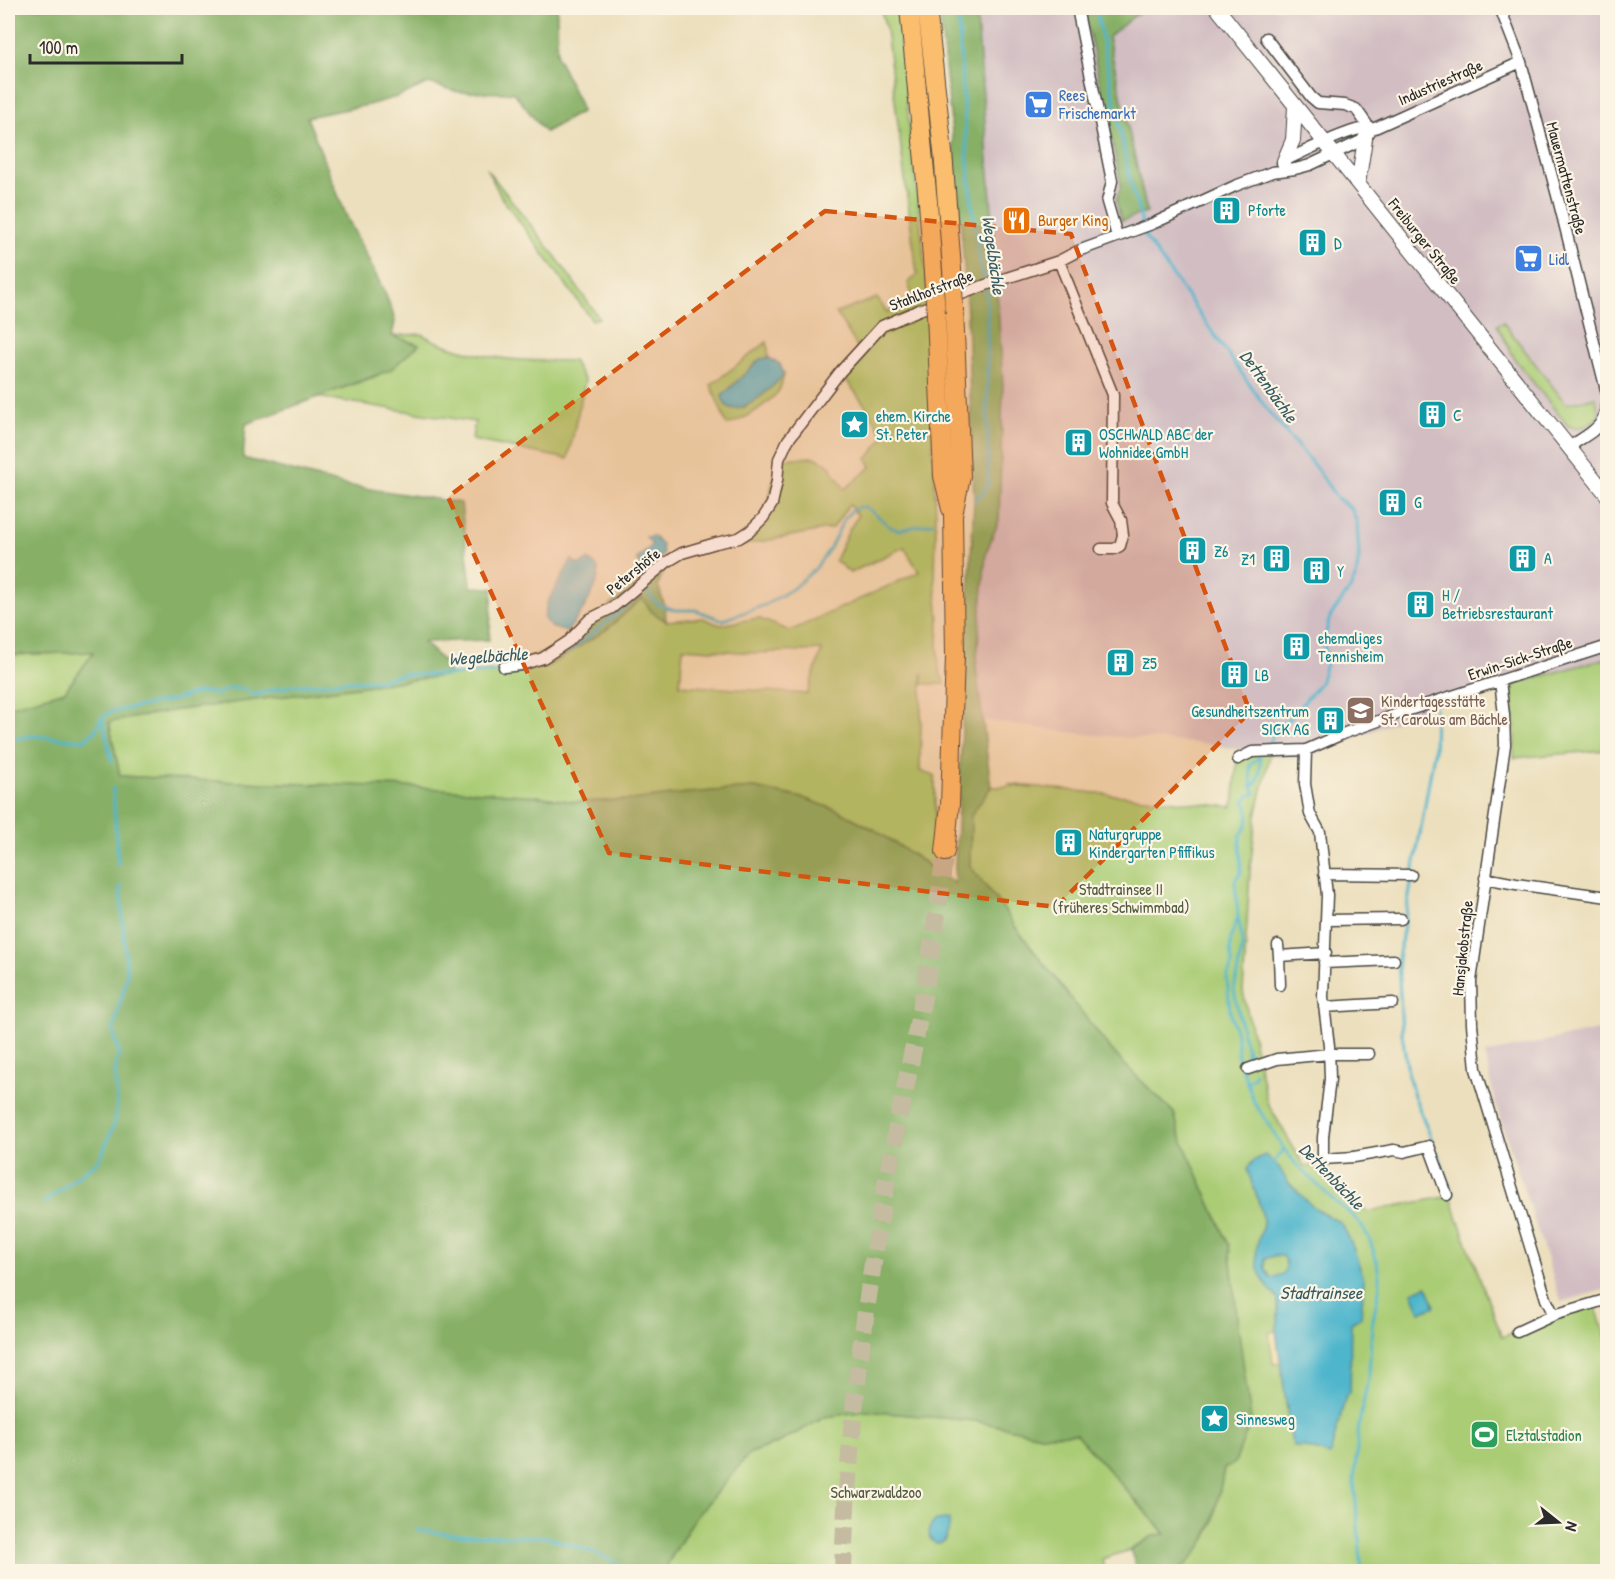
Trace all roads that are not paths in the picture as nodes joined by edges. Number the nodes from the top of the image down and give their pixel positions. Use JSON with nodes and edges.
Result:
{"nodes":[{"id":1,"x":909,"y":8,"type":"edge"},
{"id":2,"x":927,"y":8,"type":"edge"},
{"id":3,"x":1077,"y":8,"type":"edge"},
{"id":4,"x":1217,"y":8,"type":"edge"},
{"id":5,"x":1500,"y":8,"type":"edge"},
{"id":6,"x":1266,"y":38,"type":"dead end"},
{"id":7,"x":1521,"y":62,"type":"junction"},
{"id":8,"x":1295,"y":107,"type":"junction"},
{"id":9,"x":1368,"y":134,"type":"junction"},
{"id":10,"x":1324,"y":143,"type":"junction"},
{"id":11,"x":1333,"y":154,"type":"junction"},
{"id":12,"x":1280,"y":166,"type":"junction"},
{"id":13,"x":1358,"y":184,"type":"junction"},
{"id":14,"x":1117,"y":236,"type":"junction"},
{"id":15,"x":1059,"y":261,"type":"junction"},
{"id":16,"x":1603,"y":426,"type":"edge"},
{"id":17,"x":1569,"y":447,"type":"junction"},
{"id":18,"x":779,"y":459,"type":"joint"},
{"id":19,"x":1608,"y":496,"type":"edge"},
{"id":20,"x":953,"y":515,"type":"junction"},
{"id":21,"x":1101,"y":549,"type":"dead end"},
{"id":22,"x":1608,"y":646,"type":"edge"},
{"id":23,"x":504,"y":667,"type":"dead end"},
{"id":24,"x":1500,"y":681,"type":"junction"},
{"id":25,"x":1306,"y":750,"type":"junction"},
{"id":26,"x":1238,"y":759,"type":"dead end"},
{"id":27,"x":945,"y":852,"type":"tunnel mouth"},
{"id":28,"x":1324,"y":874,"type":"junction"},
{"id":29,"x":1410,"y":875,"type":"dead end"},
{"id":30,"x":1485,"y":878,"type":"junction"},
{"id":31,"x":1608,"y":897,"type":"edge"},
{"id":32,"x":1401,"y":919,"type":"dead end"},
{"id":33,"x":1326,"y":920,"type":"junction"},
{"id":34,"x":1325,"y":958,"type":"junction"},
{"id":35,"x":1394,"y":960,"type":"dead end"},
{"id":36,"x":1280,"y":986,"type":"dead end"},
{"id":37,"x":1393,"y":1003,"type":"dead end"},
{"id":38,"x":1324,"y":1007,"type":"junction"},
{"id":39,"x":1329,"y":1054,"type":"junction"},
{"id":40,"x":1369,"y":1054,"type":"dead end"},
{"id":41,"x":1248,"y":1069,"type":"dead end"},
{"id":42,"x":1447,"y":1195,"type":"dead end"},
{"id":43,"x":1608,"y":1299,"type":"edge"},
{"id":44,"x":1554,"y":1315,"type":"junction"},
{"id":45,"x":1517,"y":1332,"type":"dead end"}],
"edges":[{"from":1,"to":20,"type":"highway","bridge":true},
{"from":2,"to":20,"type":"highway","bridge":true},
{"from":3,"to":14,"type":"street"},
{"from":4,"to":8,"type":"street","name":"Freiburger Straße"},
{"from":5,"to":7,"type":"street","name":"Mauermattenstraße"},
{"from":6,"to":9,"type":"street"},
{"from":7,"to":9,"type":"street","name":"Industriestraße"},
{"from":7,"to":16,"type":"street","name":"Mauermattenstraße"},
{"from":8,"to":10,"type":"street","name":"Freiburger Straße"},
{"from":8,"to":12,"type":"street"},
{"from":9,"to":10,"type":"street","name":"Industriestraße"},
{"from":9,"to":11,"type":"street","name":"Industriestraße"},
{"from":9,"to":13,"type":"street"},
{"from":10,"to":11,"type":"street","name":"Freiburger Straße"},
{"from":10,"to":12,"type":"street","name":"Stahlhofstraße"},
{"from":11,"to":12,"type":"street","name":"Stahlhofstraße"},
{"from":11,"to":13,"type":"street","name":"Freiburger Straße"},
{"from":12,"to":14,"type":"street","name":"Stahlhofstraße"},
{"from":13,"to":17,"type":"street","name":"Freiburger Straße"},
{"from":14,"to":15,"type":"street","name":"Stahlhofstraße"},
{"from":15,"to":18,"type":"street","name":"Stahlhofstraße"},
{"from":15,"to":21,"type":"street"},
{"from":16,"to":17,"type":"street","name":"Mauermattenstraße"},
{"from":17,"to":19,"type":"street","name":"Freiburger Straße"},
{"from":18,"to":23,"type":"street","name":"Petershöfe"},
{"from":20,"to":27,"type":"highway"},
{"from":22,"to":24,"type":"street","name":"Erwin-Sick-Straße"},
{"from":24,"to":25,"type":"street","name":"Erwin-Sick-Straße"},
{"from":24,"to":30,"type":"street","name":"Hansjakobstraße"},
{"from":25,"to":26,"type":"street","name":"Erwin-Sick-Straße"},
{"from":25,"to":28,"type":"street"},
{"from":28,"to":29,"type":"street"},
{"from":28,"to":33,"type":"street"},
{"from":30,"to":31,"type":"street"},
{"from":30,"to":44,"type":"street","name":"Hansjakobstraße"},
{"from":32,"to":33,"type":"street"},
{"from":33,"to":34,"type":"street"},
{"from":34,"to":35,"type":"street"},
{"from":34,"to":36,"type":"street"},
{"from":34,"to":38,"type":"street"},
{"from":37,"to":38,"type":"street"},
{"from":38,"to":39,"type":"street"},
{"from":39,"to":40,"type":"street"},
{"from":39,"to":41,"type":"street"},
{"from":39,"to":42,"type":"street"},
{"from":43,"to":44,"type":"street"},
{"from":44,"to":45,"type":"street"}]}
